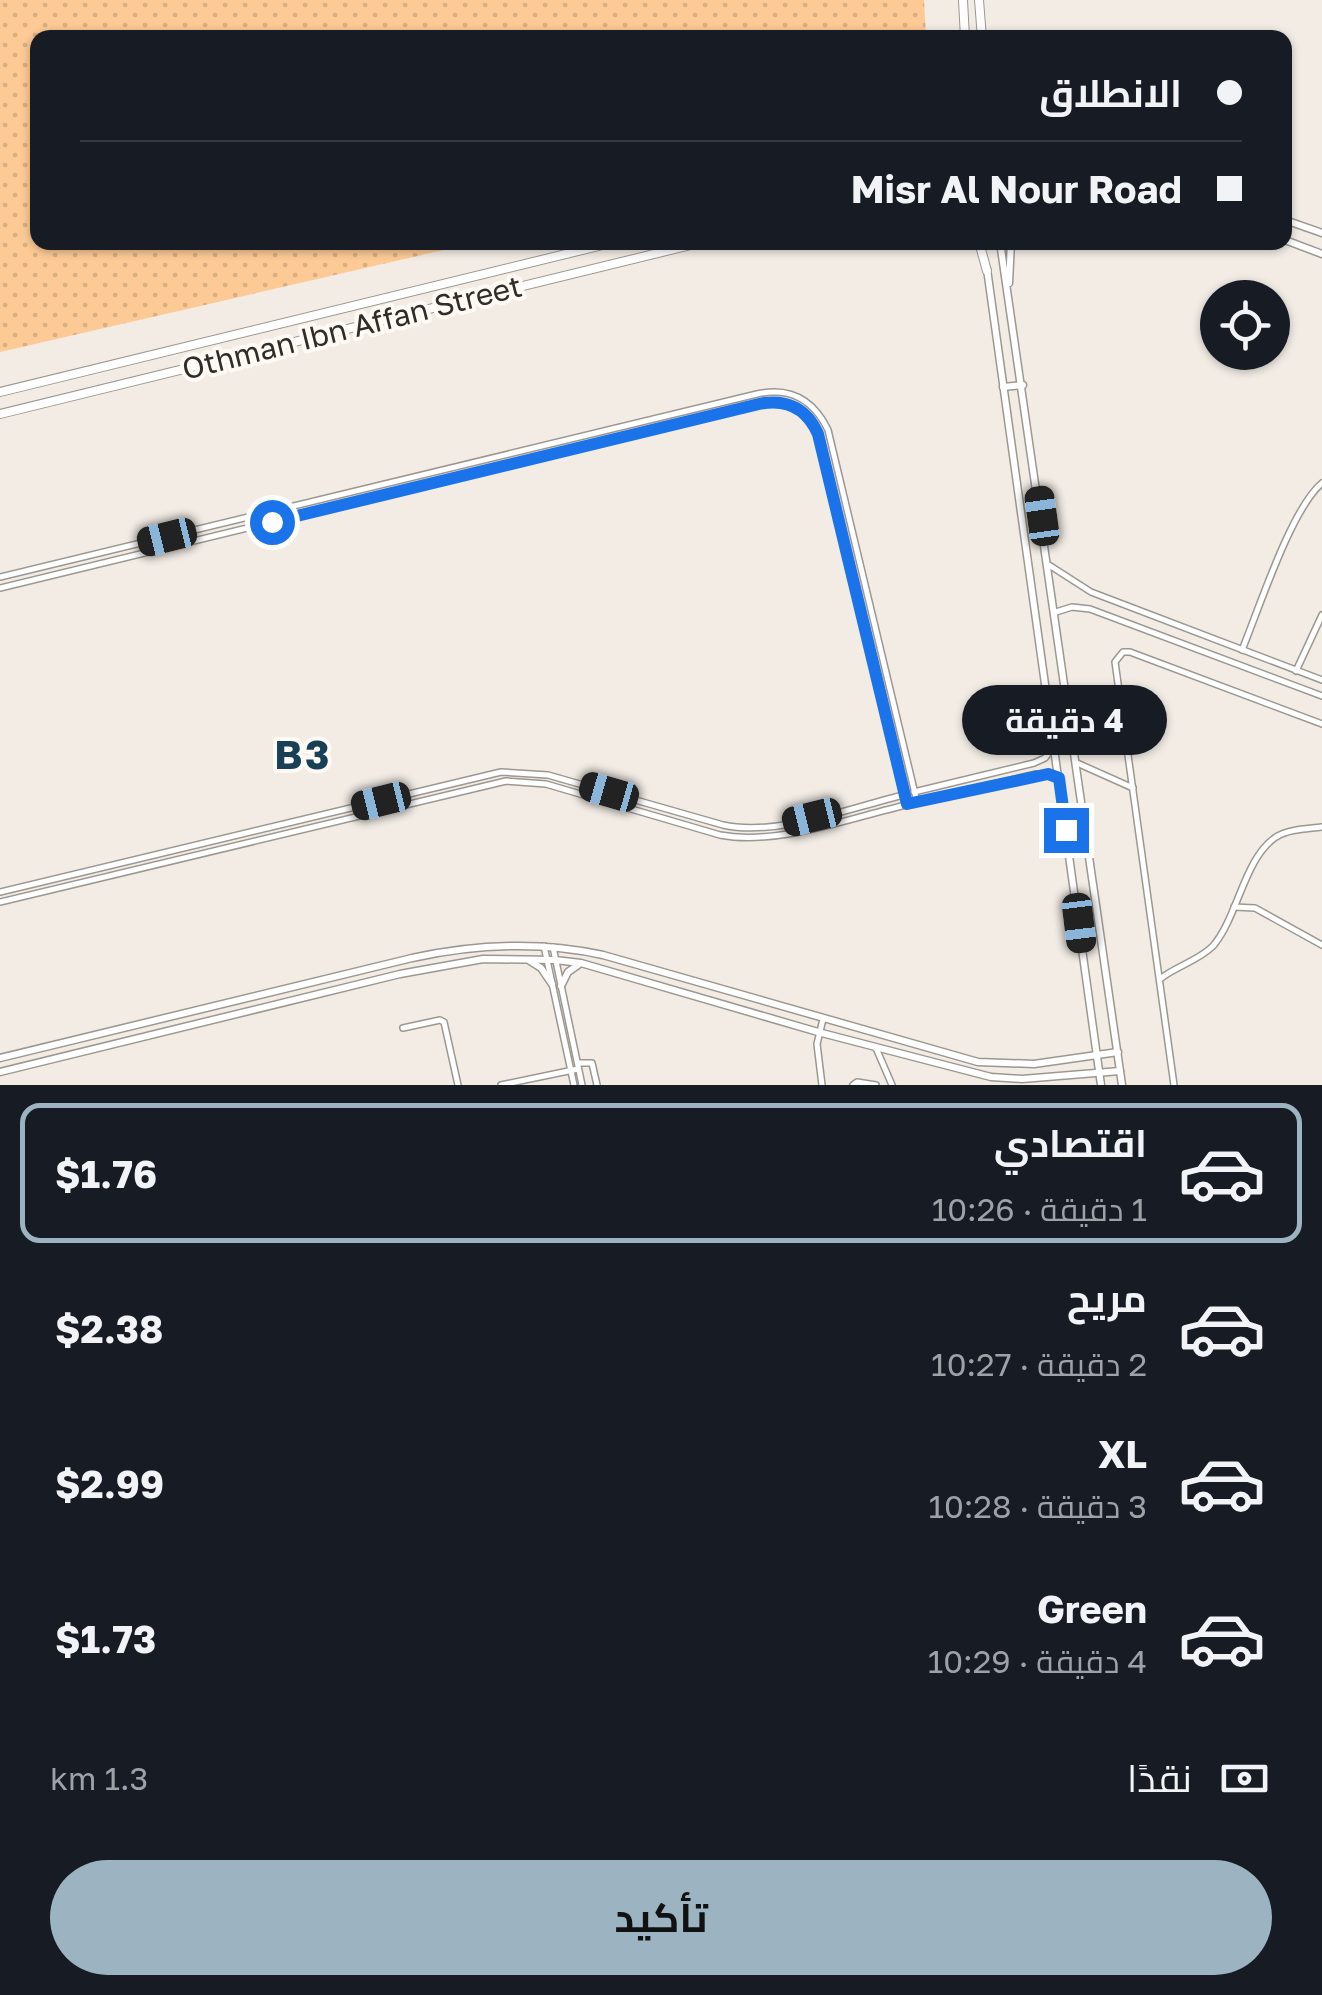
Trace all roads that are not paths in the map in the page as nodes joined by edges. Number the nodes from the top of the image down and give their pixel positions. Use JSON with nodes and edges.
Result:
{"nodes":[{"id":1,"x":963,"y":0,"type":"edge"},
{"id":2,"x":979,"y":0,"type":"edge"},
{"id":3,"x":965,"y":30,"type":"edge"},
{"id":4,"x":981,"y":30,"type":"edge"},
{"id":5,"x":1292,"y":222,"type":"edge"},
{"id":6,"x":1322,"y":233,"type":"edge"},
{"id":7,"x":1292,"y":243,"type":"edge"},
{"id":8,"x":582,"y":250,"type":"edge"},
{"id":9,"x":670,"y":250,"type":"edge"},
{"id":10,"x":983,"y":250,"type":"edge"},
{"id":11,"x":1001,"y":250,"type":"edge"},
{"id":12,"x":1010,"y":250,"type":"edge"},
{"id":13,"x":1322,"y":254,"type":"edge"},
{"id":14,"x":987,"y":270,"type":"joint"},
{"id":15,"x":1007,"y":294,"type":"junction"},
{"id":16,"x":162,"y":353,"type":"junction"},
{"id":17,"x":167,"y":373,"type":"junction"},
{"id":18,"x":1023,"y":385,"type":"junction"},
{"id":19,"x":1003,"y":387,"type":"junction"},
{"id":20,"x":0,"y":392,"type":"edge"},
{"id":21,"x":0,"y":414,"type":"edge"},
{"id":22,"x":1322,"y":482,"type":"edge"},
{"id":23,"x":1049,"y":565,"type":"junction"},
{"id":24,"x":0,"y":578,"type":"edge"},
{"id":25,"x":0,"y":588,"type":"edge"},
{"id":26,"x":1056,"y":612,"type":"junction"},
{"id":27,"x":1322,"y":614,"type":"edge"},
{"id":28,"x":1242,"y":650,"type":"junction"},
{"id":29,"x":1296,"y":671,"type":"junction"},
{"id":30,"x":1322,"y":680,"type":"edge"},
{"id":31,"x":1322,"y":696,"type":"edge"},
{"id":32,"x":1322,"y":724,"type":"edge"},
{"id":33,"x":1054,"y":744,"type":"junction"},
{"id":34,"x":1077,"y":763,"type":"junction"},
{"id":35,"x":1059,"y":778,"type":"junction"},
{"id":36,"x":1133,"y":788,"type":"junction"},
{"id":37,"x":914,"y":792,"type":"junction"},
{"id":38,"x":904,"y":795,"type":"junction"},
{"id":39,"x":917,"y":802,"type":"junction"},
{"id":40,"x":907,"y":804,"type":"junction"},
{"id":41,"x":1322,"y":827,"type":"edge"},
{"id":42,"x":0,"y":892,"type":"edge"},
{"id":43,"x":1249,"y":898,"type":"junction"},
{"id":44,"x":0,"y":902,"type":"edge"},
{"id":45,"x":1234,"y":907,"type":"junction"},
{"id":46,"x":1322,"y":945,"type":"edge"},
{"id":47,"x":548,"y":946,"type":"junction"},
{"id":48,"x":525,"y":958,"type":"junction"},
{"id":49,"x":551,"y":959,"type":"junction"},
{"id":50,"x":1157,"y":963,"type":"junction"},
{"id":51,"x":581,"y":964,"type":"junction"},
{"id":52,"x":1177,"y":967,"type":"junction"},
{"id":53,"x":1160,"y":979,"type":"junction"},
{"id":54,"x":552,"y":984,"type":"junction"},
{"id":55,"x":561,"y":986,"type":"junction"},
{"id":56,"x":823,"y":1019,"type":"junction"},
{"id":57,"x":404,"y":1028,"type":"dead end"},
{"id":58,"x":818,"y":1032,"type":"junction"},
{"id":59,"x":876,"y":1048,"type":"junction"},
{"id":60,"x":1118,"y":1052,"type":"junction"},
{"id":61,"x":1096,"y":1054,"type":"junction"},
{"id":62,"x":15,"y":1055,"type":"junction"},
{"id":63,"x":0,"y":1058,"type":"edge"},
{"id":64,"x":18,"y":1068,"type":"junction"},
{"id":65,"x":575,"y":1068,"type":"junction"},
{"id":66,"x":1120,"y":1071,"type":"junction"},
{"id":67,"x":0,"y":1072,"type":"edge"},
{"id":68,"x":1099,"y":1073,"type":"junction"},
{"id":69,"x":1012,"y":1082,"type":"edge"},
{"id":70,"x":458,"y":1085,"type":"edge"},
{"id":71,"x":501,"y":1085,"type":"edge"},
{"id":72,"x":574,"y":1085,"type":"edge"},
{"id":73,"x":582,"y":1085,"type":"edge"},
{"id":74,"x":597,"y":1085,"type":"edge"},
{"id":75,"x":822,"y":1085,"type":"edge"},
{"id":76,"x":853,"y":1085,"type":"edge"},
{"id":77,"x":876,"y":1085,"type":"edge"},
{"id":78,"x":892,"y":1085,"type":"edge"},
{"id":79,"x":1101,"y":1085,"type":"edge"},
{"id":80,"x":1122,"y":1085,"type":"edge"},
{"id":81,"x":1174,"y":1085,"type":"edge"}],
"edges":[{"from":1,"to":3,"type":"main road"},
{"from":2,"to":4,"type":"main road"},
{"from":5,"to":6,"type":"street"},
{"from":7,"to":13,"type":"street"},
{"from":8,"to":16,"type":"main road","name":"Othman Ibn Affan Street"},
{"from":9,"to":17,"type":"main road","name":"Othman Ibn Affan Street"},
{"from":10,"to":14,"type":"main road"},
{"from":11,"to":15,"type":"street"},
{"from":12,"to":15,"type":"street"},
{"from":14,"to":19,"type":"street"},
{"from":15,"to":18,"type":"street"},
{"from":16,"to":17,"type":"main road"},
{"from":16,"to":20,"type":"main road","name":"Othman Ibn Affan Street"},
{"from":17,"to":21,"type":"main road","name":"Othman Ibn Affan Street"},
{"from":18,"to":19,"type":"street"},
{"from":18,"to":23,"type":"street"},
{"from":19,"to":33,"type":"street"},
{"from":22,"to":28,"type":"street"},
{"from":23,"to":26,"type":"street"},
{"from":23,"to":28,"type":"street"},
{"from":24,"to":37,"type":"street"},
{"from":25,"to":38,"type":"street"},
{"from":26,"to":31,"type":"street"},
{"from":26,"to":34,"type":"street"},
{"from":27,"to":29,"type":"street"},
{"from":28,"to":29,"type":"street"},
{"from":29,"to":30,"type":"street"},
{"from":32,"to":36,"type":"street"},
{"from":33,"to":35,"type":"street"},
{"from":33,"to":37,"type":"street"},
{"from":34,"to":36,"type":"street"},
{"from":34,"to":60,"type":"street"},
{"from":35,"to":39,"type":"street"},
{"from":35,"to":61,"type":"street"},
{"from":36,"to":50,"type":"street"},
{"from":37,"to":38,"type":"street"},
{"from":37,"to":39,"type":"street"},
{"from":38,"to":40,"type":"street"},
{"from":38,"to":42,"type":"street"},
{"from":39,"to":40,"type":"street"},
{"from":40,"to":44,"type":"street"},
{"from":41,"to":43,"type":"street"},
{"from":43,"to":45,"type":"street"},
{"from":43,"to":45,"type":"street"},
{"from":43,"to":46,"type":"street"},
{"from":45,"to":52,"type":"street"},
{"from":47,"to":49,"type":"street"},
{"from":47,"to":56,"type":"street"},
{"from":47,"to":62,"type":"street"},
{"from":48,"to":49,"type":"street"},
{"from":48,"to":54,"type":"street"},
{"from":48,"to":64,"type":"street"},
{"from":49,"to":51,"type":"street"},
{"from":49,"to":54,"type":"street"},
{"from":49,"to":55,"type":"street"},
{"from":50,"to":52,"type":"street"},
{"from":50,"to":53,"type":"street"},
{"from":51,"to":55,"type":"street"},
{"from":51,"to":58,"type":"street"},
{"from":52,"to":53,"type":"street"},
{"from":53,"to":81,"type":"street"},
{"from":54,"to":65,"type":"street"},
{"from":55,"to":65,"type":"street"},
{"from":56,"to":58,"type":"street"},
{"from":56,"to":61,"type":"street"},
{"from":57,"to":70,"type":"street"},
{"from":58,"to":59,"type":"street"},
{"from":58,"to":75,"type":"street"},
{"from":59,"to":69,"type":"street"},
{"from":59,"to":78,"type":"street"},
{"from":60,"to":61,"type":"street"},
{"from":60,"to":66,"type":"street"},
{"from":61,"to":68,"type":"street"},
{"from":62,"to":63,"type":"street"},
{"from":62,"to":64,"type":"street"},
{"from":64,"to":67,"type":"street"},
{"from":65,"to":71,"type":"street"},
{"from":65,"to":72,"type":"street"},
{"from":65,"to":73,"type":"street"},
{"from":65,"to":74,"type":"street"},
{"from":66,"to":68,"type":"street"},
{"from":66,"to":80,"type":"street"},
{"from":68,"to":69,"type":"street"},
{"from":68,"to":79,"type":"street"},
{"from":76,"to":77,"type":"street"}]}
